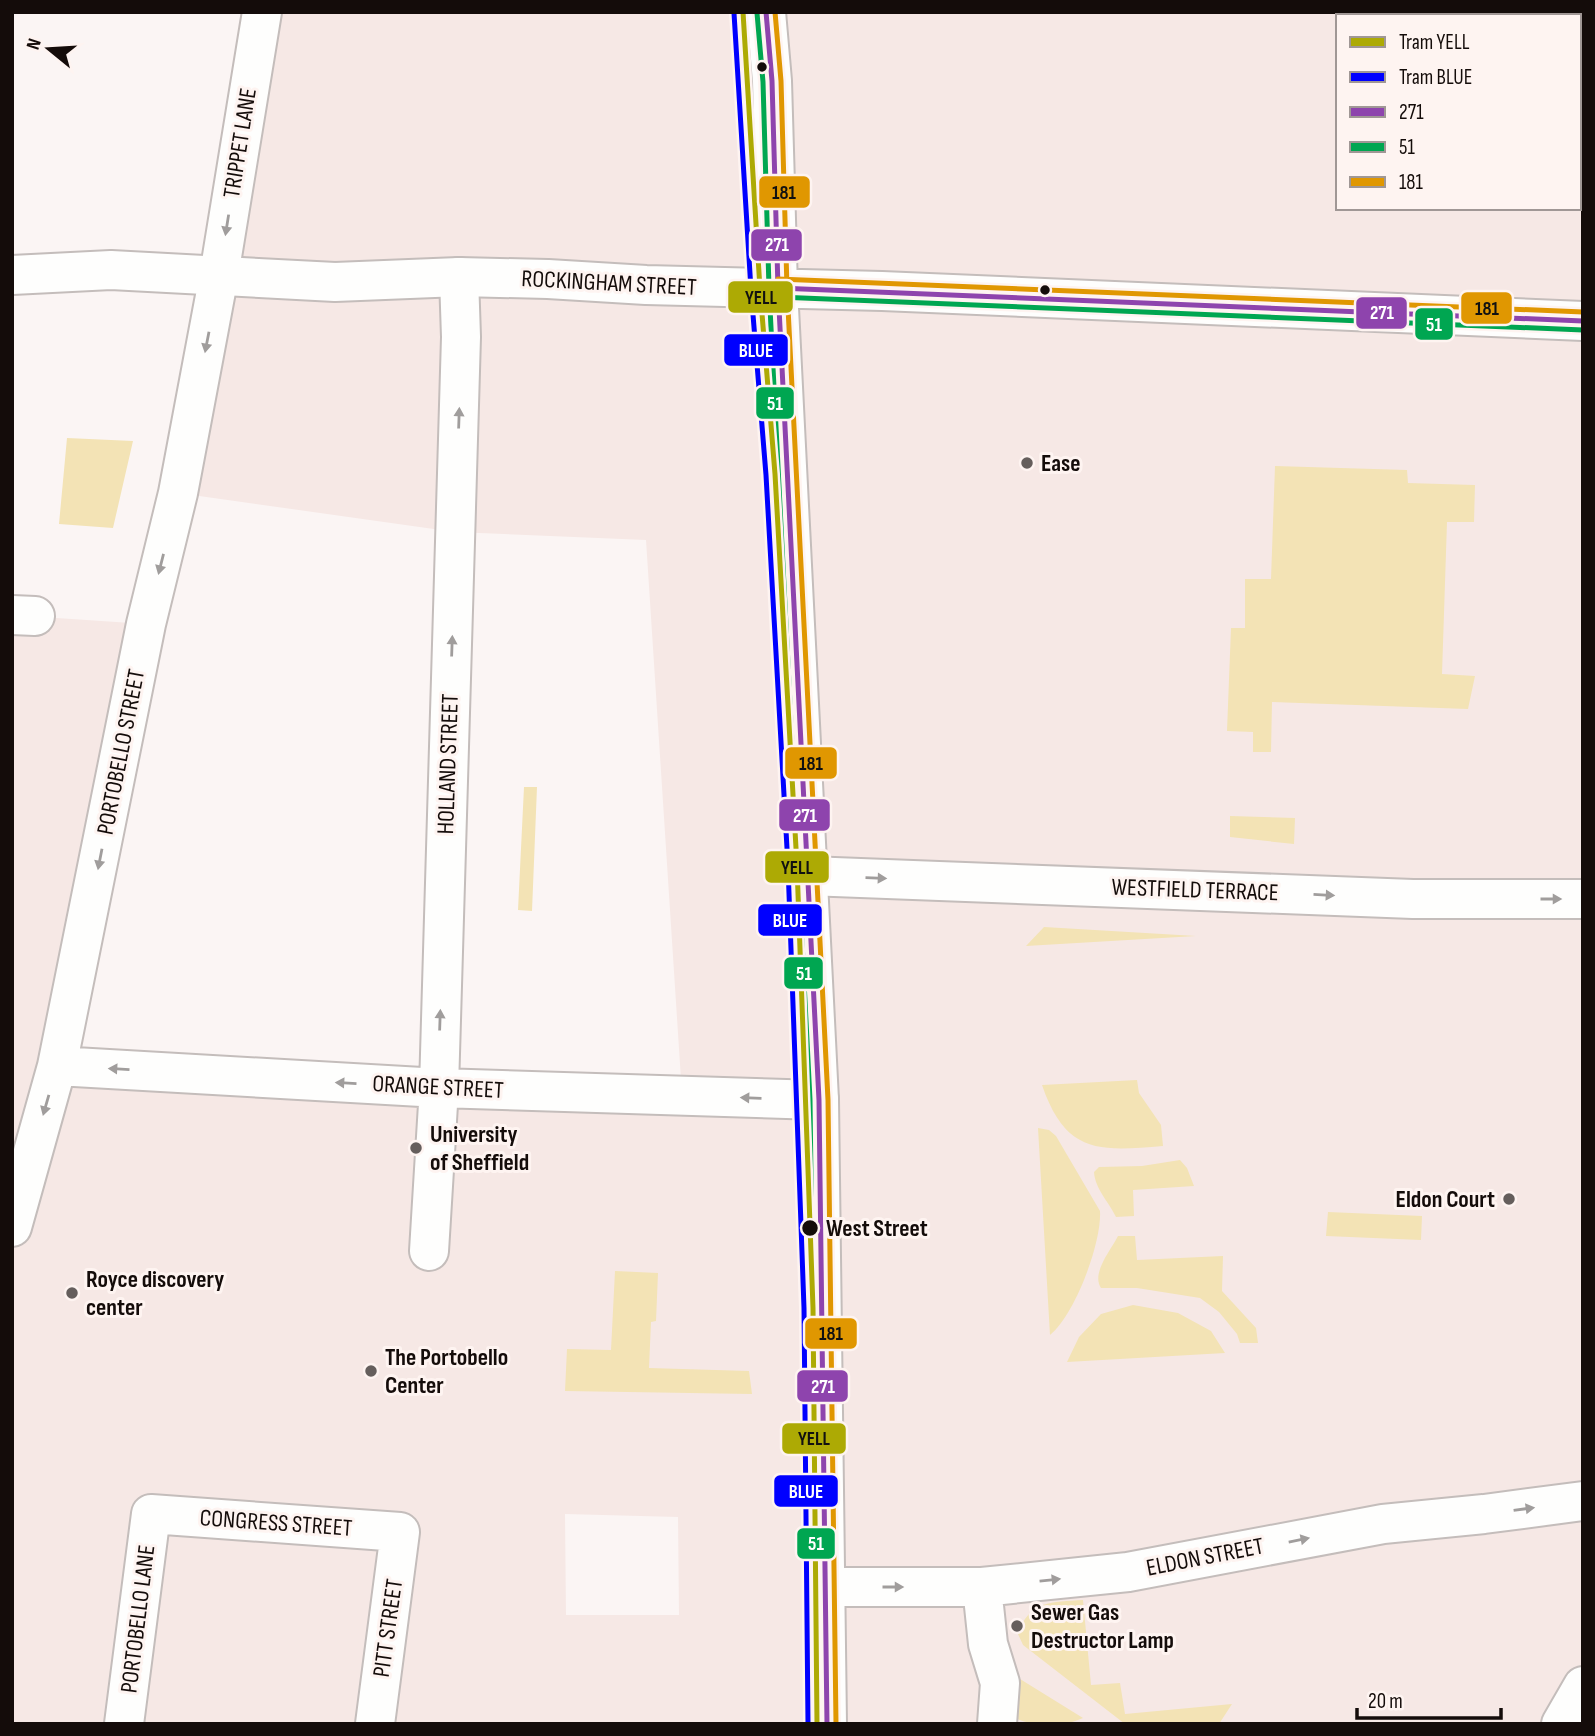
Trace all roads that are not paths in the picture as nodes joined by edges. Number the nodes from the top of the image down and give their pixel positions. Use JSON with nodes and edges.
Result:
{"nodes":[{"id":1,"x":262,"y":12,"type":"edge"},
{"id":2,"x":766,"y":12,"type":"edge"},
{"id":3,"x":12,"y":275,"type":"edge"},
{"id":4,"x":219,"y":275,"type":"junction"},
{"id":5,"x":459,"y":277,"type":"junction"},
{"id":6,"x":778,"y":288,"type":"junction"},
{"id":7,"x":1583,"y":321,"type":"edge"},
{"id":8,"x":808,"y":876,"type":"junction"},
{"id":9,"x":1583,"y":899,"type":"edge"},
{"id":10,"x":57,"y":1066,"type":"junction"},
{"id":11,"x":439,"y":1088,"type":"junction"},
{"id":12,"x":819,"y":1100,"type":"junction"},
{"id":13,"x":12,"y":1227,"type":"edge"},
{"id":14,"x":429,"y":1251,"type":"dead end"},
{"id":15,"x":1583,"y":1501,"type":"edge"},
{"id":16,"x":151,"y":1514,"type":"joint"},
{"id":17,"x":400,"y":1532,"type":"joint"},
{"id":18,"x":825,"y":1587,"type":"junction"},
{"id":19,"x":982,"y":1587,"type":"junction"},
{"id":20,"x":1583,"y":1686,"type":"edge"},
{"id":21,"x":124,"y":1724,"type":"edge"},
{"id":22,"x":375,"y":1724,"type":"edge"},
{"id":23,"x":827,"y":1724,"type":"edge"},
{"id":24,"x":997,"y":1724,"type":"edge"},
{"id":25,"x":1561,"y":1724,"type":"edge"}],
"edges":[{"from":1,"to":4,"type":"street","name":"TRIPPET LANE","one_way":true},
{"from":2,"to":6,"type":"street"},
{"from":3,"to":4,"type":"street","name":"ROCKINGHAM STREET"},
{"from":4,"to":5,"type":"street","name":"ROCKINGHAM STREET"},
{"from":4,"to":10,"type":"street","name":"PORTOBELLO STREET","one_way":true},
{"from":5,"to":6,"type":"street","name":"ROCKINGHAM STREET"},
{"from":11,"to":5,"type":"street","name":"HOLLAND STREET","one_way":true},
{"from":6,"to":7,"type":"street","name":"ROCKINGHAM STREET"},
{"from":6,"to":8,"type":"street"},
{"from":8,"to":9,"type":"street","name":"WESTFIELD TERRACE","one_way":true},
{"from":8,"to":12,"type":"street"},
{"from":11,"to":10,"type":"street","name":"ORANGE STREET","one_way":true},
{"from":10,"to":13,"type":"street","name":"PORTOBELLO STREET","one_way":true},
{"from":12,"to":11,"type":"street","name":"ORANGE STREET","one_way":true},
{"from":11,"to":14,"type":"street","name":"HOLLAND STREET"},
{"from":12,"to":18,"type":"street"},
{"from":19,"to":15,"type":"street","name":"ELDON STREET","one_way":true},
{"from":16,"to":17,"type":"street","name":"CONGRESS STREET"},
{"from":16,"to":21,"type":"street","name":"PORTOBELLO LANE"},
{"from":17,"to":22,"type":"street","name":"PITT STREET"},
{"from":18,"to":19,"type":"street","name":"ELDON STREET","one_way":true},
{"from":18,"to":23,"type":"street"},
{"from":19,"to":24,"type":"street"},
{"from":20,"to":25,"type":"street"}]}
